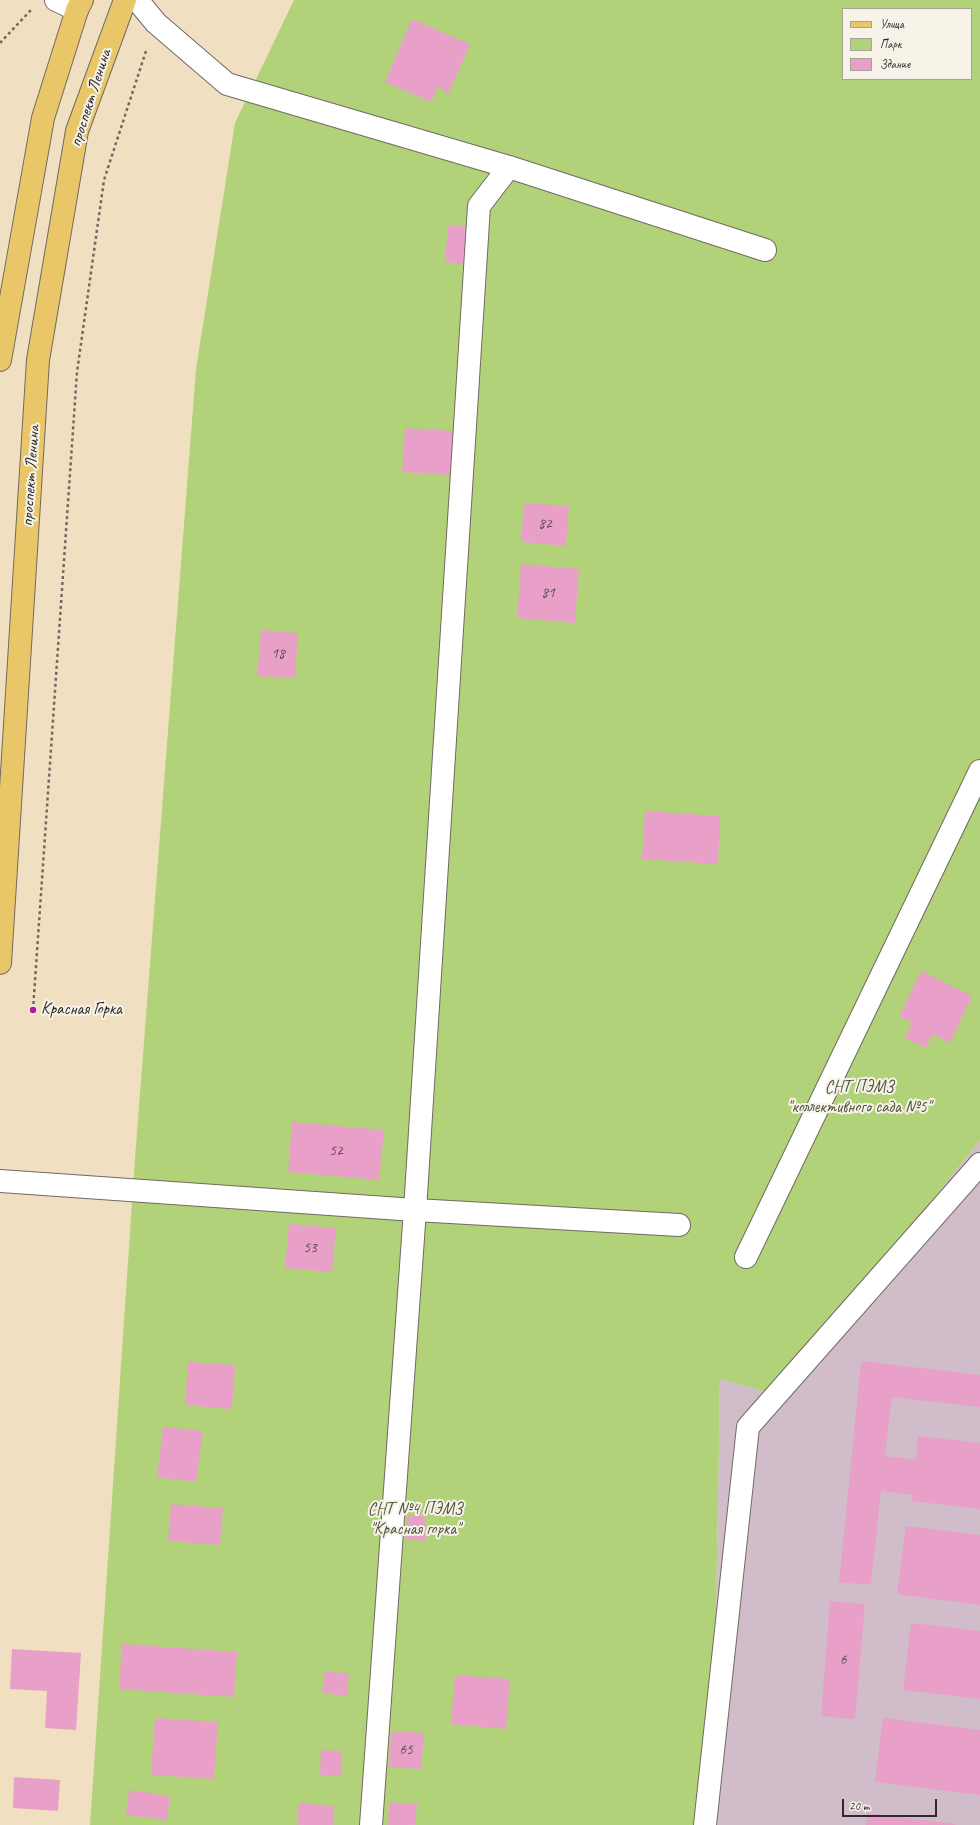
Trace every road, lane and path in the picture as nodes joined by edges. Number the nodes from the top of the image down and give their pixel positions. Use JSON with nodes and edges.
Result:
{"nodes":[{"id":1,"x":125,"y":0,"type":"edge"},
{"id":2,"x":137,"y":0,"type":"edge"},
{"id":3,"x":46,"y":3,"type":"edge"},
{"id":4,"x":79,"y":5,"type":"edge"},
{"id":5,"x":156,"y":23,"type":"junction"},
{"id":6,"x":0,"y":43,"type":"edge"},
{"id":7,"x":509,"y":167,"type":"junction"},
{"id":8,"x":765,"y":250,"type":"dead end"},
{"id":9,"x":0,"y":360,"type":"edge"},
{"id":10,"x":980,"y":771,"type":"edge"},
{"id":11,"x":0,"y":964,"type":"edge"},
{"id":12,"x":33,"y":1010,"type":"dead end"},
{"id":13,"x":980,"y":1164,"type":"edge"},
{"id":14,"x":0,"y":1181,"type":"edge"},
{"id":15,"x":415,"y":1210,"type":"junction"},
{"id":16,"x":679,"y":1225,"type":"dead end"},
{"id":17,"x":746,"y":1257,"type":"dead end"},
{"id":18,"x":370,"y":1825,"type":"edge"},
{"id":19,"x":705,"y":1825,"type":"edge"}],
"edges":[{"from":1,"to":11,"type":"main road","name":"проспект Ленина"},
{"from":2,"to":5,"type":"street"},
{"from":3,"to":4,"type":"street"},
{"from":3,"to":6,"type":"path"},
{"from":4,"to":9,"type":"main road"},
{"from":5,"to":7,"type":"street"},
{"from":5,"to":12,"type":"path"},
{"from":7,"to":8,"type":"street"},
{"from":7,"to":15,"type":"street"},
{"from":10,"to":17,"type":"street"},
{"from":13,"to":19,"type":"street"},
{"from":14,"to":15,"type":"street"},
{"from":15,"to":16,"type":"street"},
{"from":15,"to":18,"type":"street"}]}
